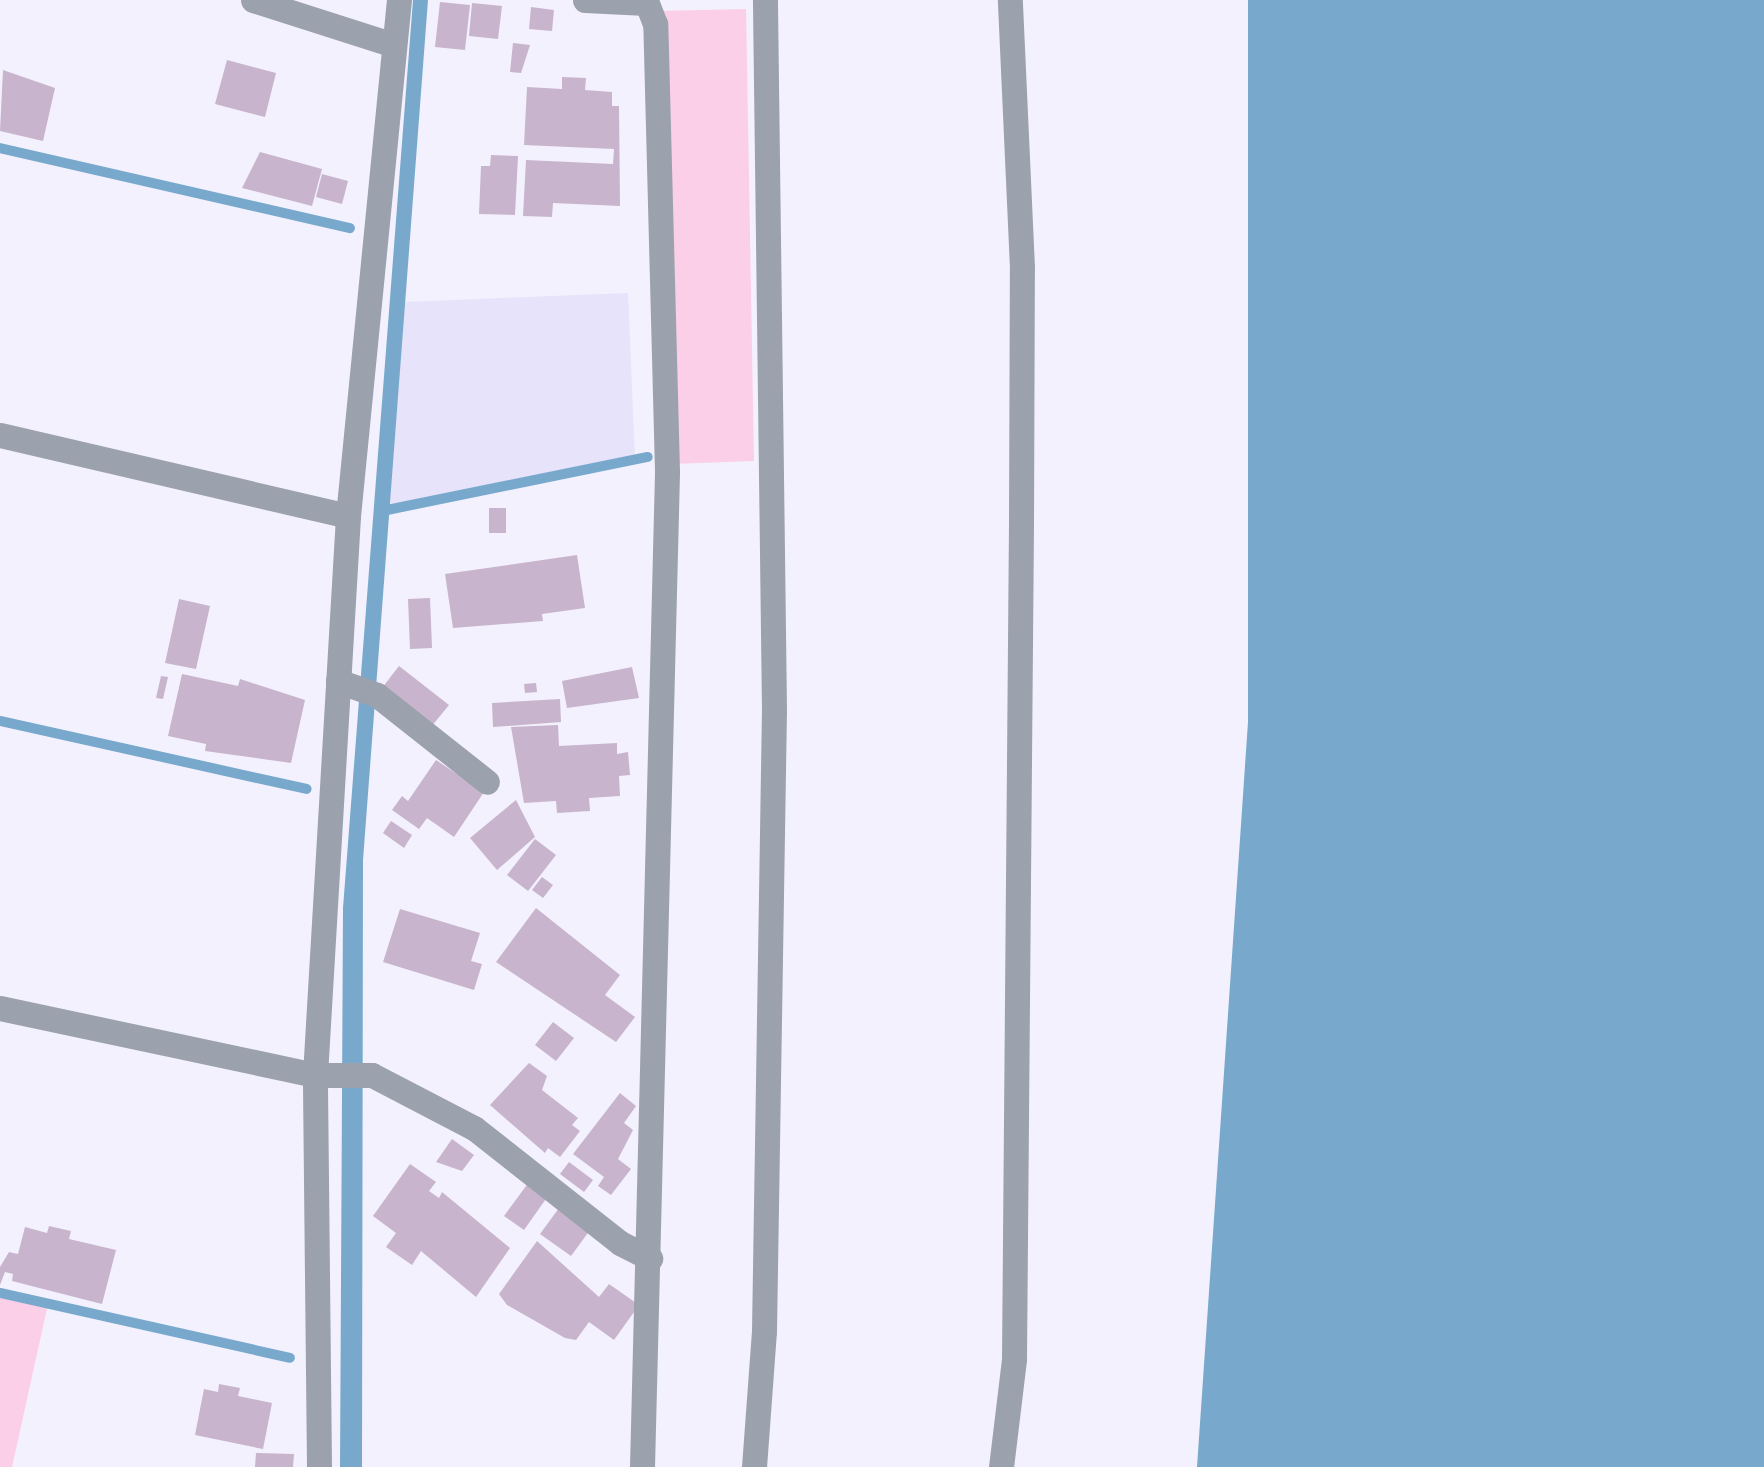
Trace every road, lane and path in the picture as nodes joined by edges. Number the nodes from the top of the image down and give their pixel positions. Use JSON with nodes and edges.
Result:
{"nodes":[{"id":1,"x":254,"y":0,"type":"edge"},
{"id":2,"x":399,"y":0,"type":"edge"},
{"id":3,"x":585,"y":0,"type":"edge"},
{"id":4,"x":764,"y":0,"type":"edge"},
{"id":5,"x":1010,"y":0,"type":"edge"},
{"id":6,"x":646,"y":2,"type":"edge"},
{"id":7,"x":391,"y":44,"type":"junction"},
{"id":8,"x":0,"y":435,"type":"edge"},
{"id":9,"x":348,"y":516,"type":"junction"},
{"id":10,"x":356,"y":688,"type":"junction"},
{"id":11,"x":487,"y":782,"type":"dead end"},
{"id":12,"x":0,"y":1008,"type":"edge"},
{"id":13,"x":316,"y":1075,"type":"junction"},
{"id":14,"x":650,"y":1258,"type":"junction"},
{"id":15,"x":319,"y":1467,"type":"edge"},
{"id":16,"x":642,"y":1467,"type":"edge"},
{"id":17,"x":754,"y":1467,"type":"edge"},
{"id":18,"x":1001,"y":1467,"type":"edge"}],
"edges":[{"from":1,"to":7,"type":"street"},
{"from":2,"to":7,"type":"street"},
{"from":3,"to":6,"type":"street"},
{"from":4,"to":17,"type":"street"},
{"from":5,"to":18,"type":"street"},
{"from":6,"to":14,"type":"street"},
{"from":7,"to":9,"type":"street"},
{"from":8,"to":9,"type":"street"},
{"from":9,"to":10,"type":"street"},
{"from":10,"to":11,"type":"street"},
{"from":10,"to":13,"type":"street"},
{"from":12,"to":13,"type":"street"},
{"from":13,"to":14,"type":"street"},
{"from":13,"to":15,"type":"street"},
{"from":14,"to":16,"type":"street"}]}
